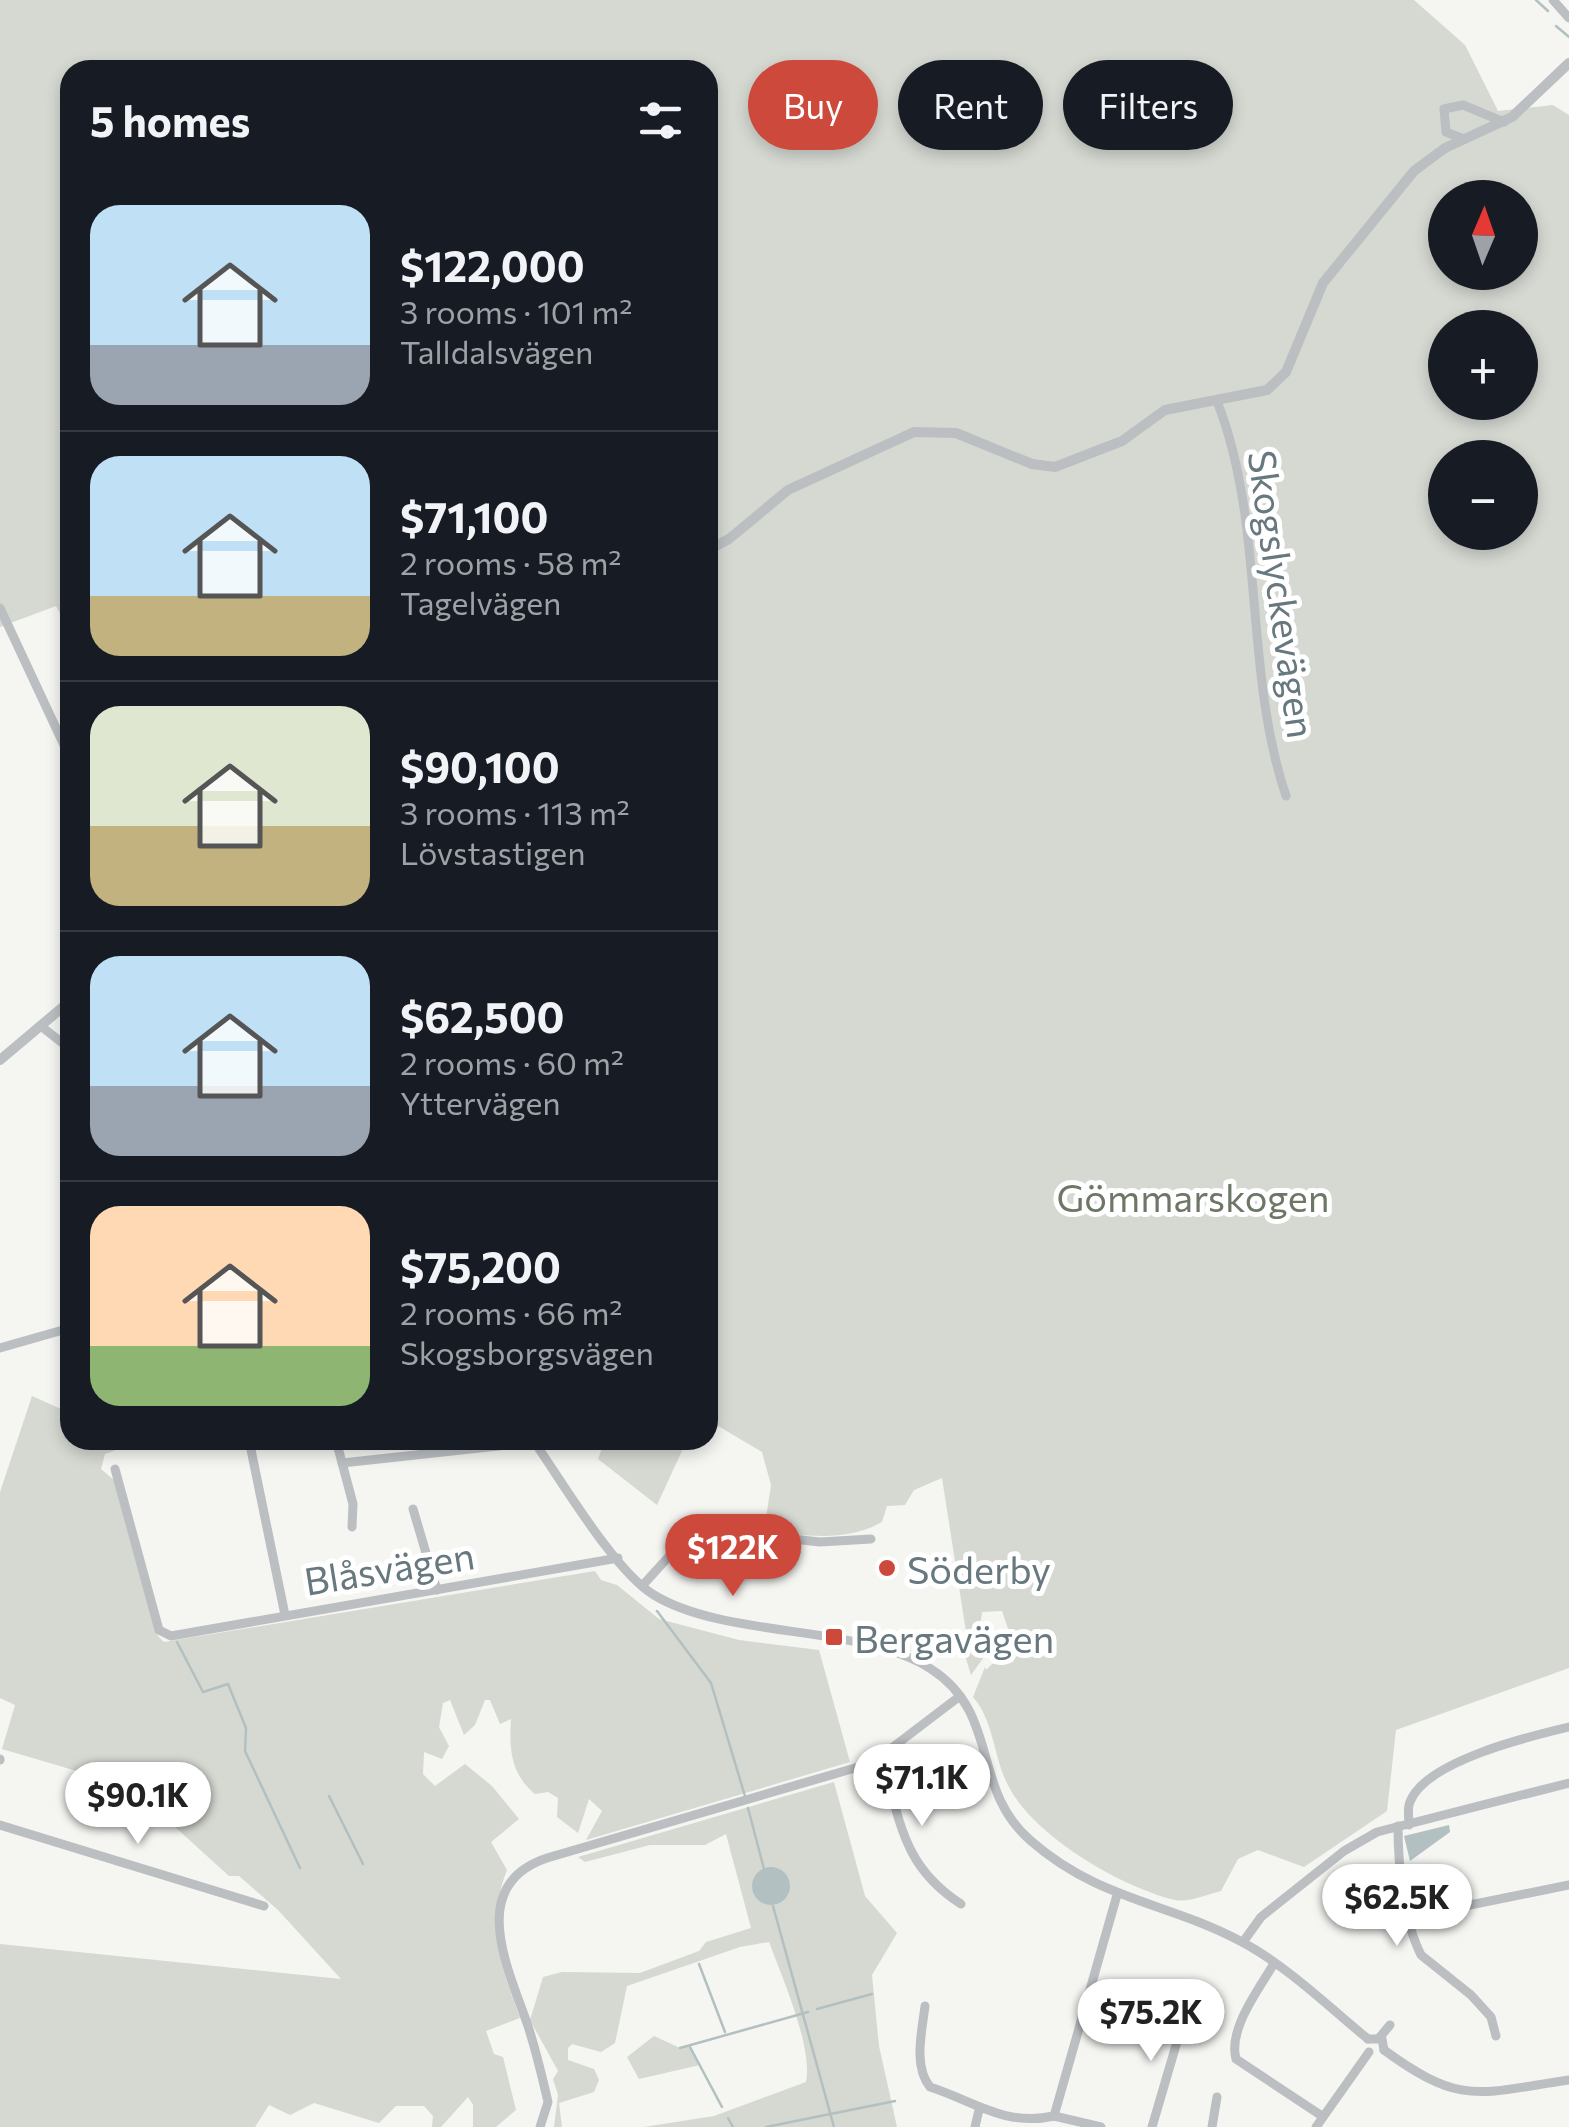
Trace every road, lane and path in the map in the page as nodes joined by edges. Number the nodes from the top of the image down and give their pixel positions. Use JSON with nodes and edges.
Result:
{"nodes":[{"id":1,"x":1553,"y":0,"type":"edge"},
{"id":2,"x":1569,"y":18,"type":"edge"},
{"id":3,"x":1569,"y":63,"type":"edge"},
{"id":4,"x":1504,"y":122,"type":"junction"},
{"id":5,"x":1466,"y":139,"type":"junction"},
{"id":6,"x":1218,"y":401,"type":"junction"},
{"id":7,"x":718,"y":545,"type":"edge"},
{"id":8,"x":0,"y":608,"type":"edge"},
{"id":9,"x":60,"y":737,"type":"edge"},
{"id":10,"x":1286,"y":796,"type":"dead end"},
{"id":11,"x":60,"y":1010,"type":"edge"},
{"id":12,"x":42,"y":1027,"type":"junction"},
{"id":13,"x":60,"y":1041,"type":"edge"},
{"id":14,"x":0,"y":1060,"type":"edge"},
{"id":15,"x":60,"y":1331,"type":"edge"},
{"id":16,"x":0,"y":1348,"type":"edge"},
{"id":17,"x":251,"y":1450,"type":"edge"},
{"id":18,"x":339,"y":1450,"type":"edge"},
{"id":19,"x":455,"y":1450,"type":"edge"},
{"id":20,"x":540,"y":1450,"type":"edge"},
{"id":21,"x":342,"y":1463,"type":"junction"},
{"id":22,"x":115,"y":1469,"type":"dead end"},
{"id":23,"x":413,"y":1509,"type":"dead end"},
{"id":24,"x":352,"y":1526,"type":"dead end"},
{"id":25,"x":871,"y":1538,"type":"dead end"},
{"id":26,"x":618,"y":1558,"type":"junction"},
{"id":27,"x":642,"y":1586,"type":"junction"},
{"id":28,"x":437,"y":1590,"type":"junction"},
{"id":29,"x":285,"y":1614,"type":"junction"},
{"id":30,"x":960,"y":1696,"type":"junction"},
{"id":31,"x":1569,"y":1727,"type":"edge"},
{"id":32,"x":882,"y":1757,"type":"junction"},
{"id":33,"x":1569,"y":1782,"type":"edge"},
{"id":34,"x":0,"y":1825,"type":"edge"},
{"id":35,"x":1403,"y":1825,"type":"junction"},
{"id":36,"x":1569,"y":1885,"type":"edge"},
{"id":37,"x":1117,"y":1895,"type":"junction"},
{"id":38,"x":961,"y":1904,"type":"dead end"},
{"id":39,"x":264,"y":1906,"type":"dead end"},
{"id":40,"x":1411,"y":1917,"type":"junction"},
{"id":41,"x":1244,"y":1942,"type":"junction"},
{"id":42,"x":1273,"y":1965,"type":"junction"},
{"id":43,"x":925,"y":2006,"type":"dead end"},
{"id":44,"x":1186,"y":2011,"type":"dead end"},
{"id":45,"x":1390,"y":2025,"type":"dead end"},
{"id":46,"x":1496,"y":2036,"type":"dead end"},
{"id":47,"x":1374,"y":2038,"type":"junction"},
{"id":48,"x":1384,"y":2050,"type":"junction"},
{"id":49,"x":1369,"y":2052,"type":"junction"},
{"id":50,"x":1569,"y":2080,"type":"edge"},
{"id":51,"x":1217,"y":2097,"type":"dead end"},
{"id":52,"x":978,"y":2110,"type":"junction"},
{"id":53,"x":1054,"y":2116,"type":"junction"},
{"id":54,"x":1322,"y":2116,"type":"junction"},
{"id":55,"x":540,"y":2127,"type":"edge"},
{"id":56,"x":974,"y":2127,"type":"edge"},
{"id":57,"x":1101,"y":2127,"type":"edge"},
{"id":58,"x":1152,"y":2127,"type":"edge"},
{"id":59,"x":1212,"y":2127,"type":"edge"},
{"id":60,"x":1316,"y":2127,"type":"edge"}],
"edges":[{"from":1,"to":2,"type":"street"},
{"from":3,"to":4,"type":"street"},
{"from":4,"to":5,"type":"street"},
{"from":4,"to":5,"type":"street"},
{"from":5,"to":6,"type":"street"},
{"from":6,"to":7,"type":"street"},
{"from":6,"to":10,"type":"street","name":"Skogslyckevägen"},
{"from":8,"to":9,"type":"street"},
{"from":11,"to":12,"type":"street"},
{"from":12,"to":13,"type":"street"},
{"from":12,"to":14,"type":"street"},
{"from":15,"to":16,"type":"street"},
{"from":17,"to":29,"type":"street"},
{"from":18,"to":21,"type":"street"},
{"from":19,"to":21,"type":"street"},
{"from":20,"to":26,"type":"street"},
{"from":21,"to":24,"type":"street"},
{"from":22,"to":29,"type":"street","name":"Blåsvägen"},
{"from":23,"to":28,"type":"street"},
{"from":25,"to":27,"type":"street"},
{"from":26,"to":27,"type":"street"},
{"from":26,"to":28,"type":"street","name":"Blåsvägen"},
{"from":27,"to":30,"type":"street"},
{"from":28,"to":29,"type":"street","name":"Blåsvägen"},
{"from":30,"to":32,"type":"street"},
{"from":30,"to":37,"type":"street"},
{"from":31,"to":35,"type":"street"},
{"from":32,"to":38,"type":"street"},
{"from":32,"to":55,"type":"street"},
{"from":33,"to":35,"type":"street"},
{"from":34,"to":39,"type":"street"},
{"from":35,"to":40,"type":"street"},
{"from":35,"to":41,"type":"street"},
{"from":36,"to":40,"type":"street"},
{"from":37,"to":41,"type":"street"},
{"from":37,"to":53,"type":"street"},
{"from":40,"to":46,"type":"street"},
{"from":41,"to":42,"type":"street"},
{"from":42,"to":47,"type":"street"},
{"from":42,"to":54,"type":"street"},
{"from":43,"to":52,"type":"street"},
{"from":44,"to":58,"type":"street"},
{"from":45,"to":47,"type":"street"},
{"from":47,"to":48,"type":"street"},
{"from":47,"to":49,"type":"street"},
{"from":48,"to":49,"type":"street"},
{"from":48,"to":50,"type":"street"},
{"from":49,"to":54,"type":"street"},
{"from":51,"to":59,"type":"street"},
{"from":52,"to":53,"type":"street"},
{"from":52,"to":56,"type":"street"},
{"from":53,"to":57,"type":"street"},
{"from":54,"to":60,"type":"street"}]}
